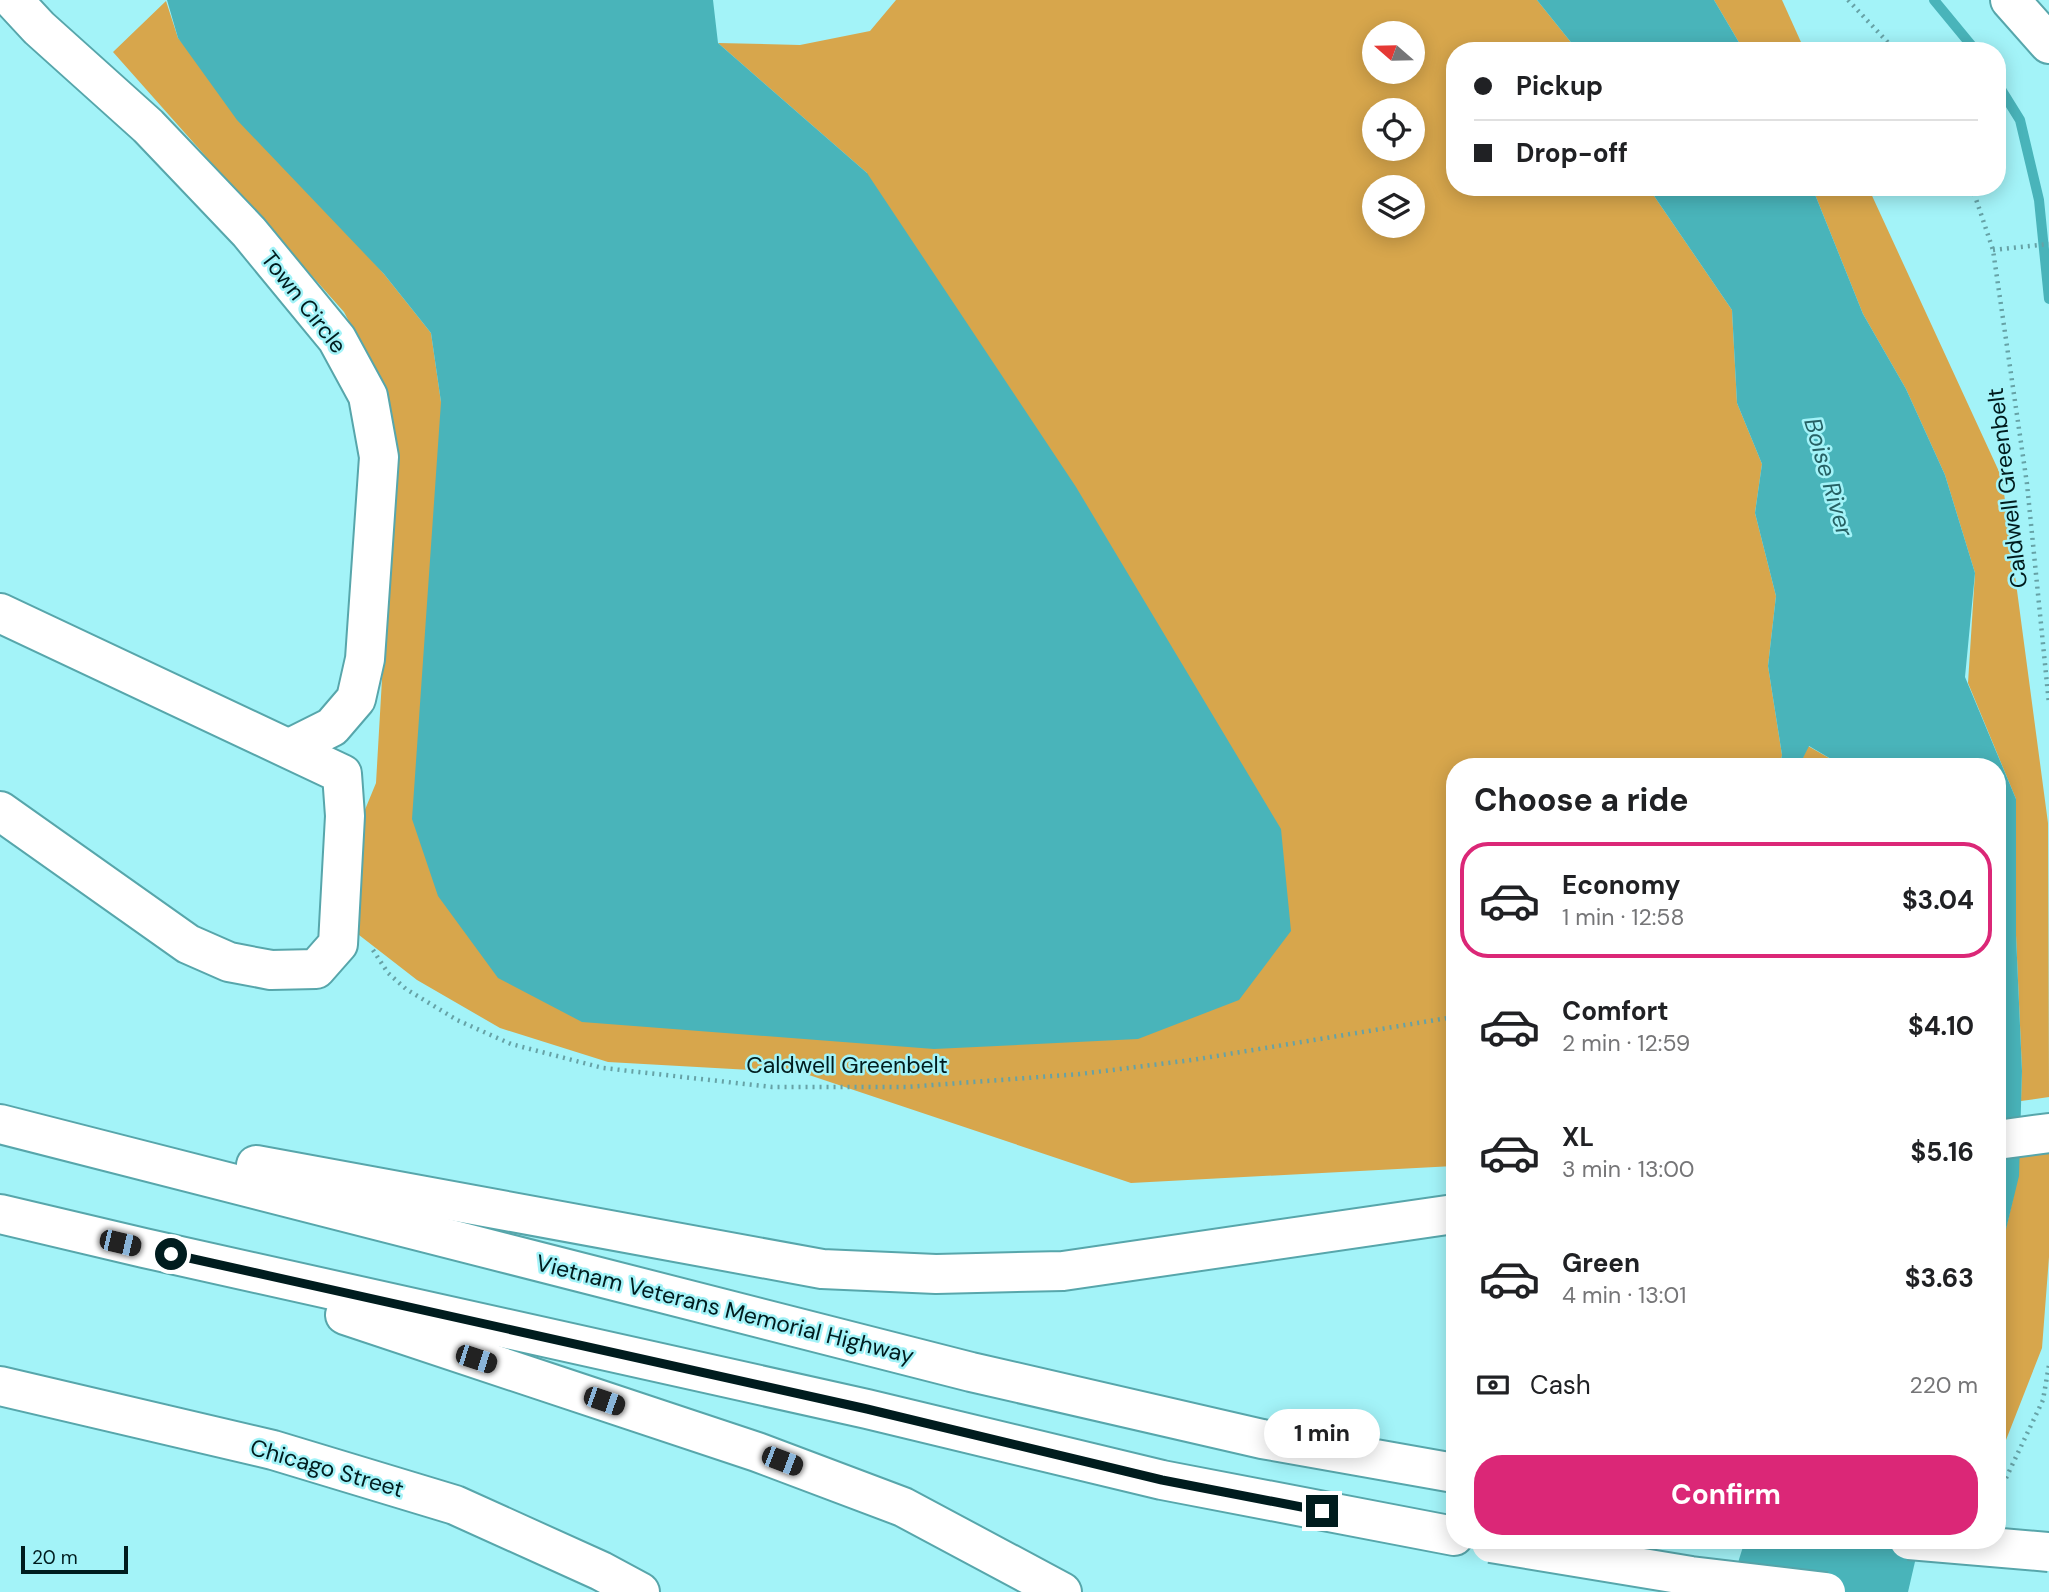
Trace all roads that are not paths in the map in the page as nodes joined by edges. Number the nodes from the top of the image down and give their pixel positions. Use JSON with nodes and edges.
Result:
{"nodes":[{"id":1,"x":13,"y":0,"type":"edge"},
{"id":2,"x":2010,"y":0,"type":"edge"},
{"id":3,"x":2049,"y":44,"type":"edge"},
{"id":4,"x":0,"y":613,"type":"edge"},
{"id":5,"x":290,"y":748,"type":"junction"},
{"id":6,"x":0,"y":810,"type":"edge"},
{"id":7,"x":0,"y":1121,"type":"edge"},
{"id":8,"x":2049,"y":1133,"type":"edge"},
{"id":9,"x":2006,"y":1139,"type":"edge"},
{"id":10,"x":0,"y":1213,"type":"edge"},
{"id":11,"x":1446,"y":1215,"type":"edge"},
{"id":12,"x":144,"y":1248,"type":"junction"},
{"id":13,"x":0,"y":1385,"type":"edge"},
{"id":14,"x":1446,"y":1472,"type":"edge"},
{"id":15,"x":1446,"y":1534,"type":"edge"},
{"id":16,"x":2006,"y":1548,"type":"edge"},
{"id":17,"x":1531,"y":1549,"type":"edge"},
{"id":18,"x":2049,"y":1552,"type":"edge"},
{"id":19,"x":640,"y":1592,"type":"edge"},
{"id":20,"x":1062,"y":1592,"type":"edge"},
{"id":21,"x":1826,"y":1592,"type":"edge"}],
"edges":[{"from":1,"to":5,"type":"main road","name":"Town Circle"},
{"from":2,"to":3,"type":"main road"},
{"from":4,"to":5,"type":"main road"},
{"from":5,"to":6,"type":"main road"},
{"from":7,"to":11,"type":"main road"},
{"from":7,"to":14,"type":"main road","name":"Vietnam Veterans Memorial Highway"},
{"from":8,"to":9,"type":"main road"},
{"from":10,"to":12,"type":"main road"},
{"from":12,"to":15,"type":"main road"},
{"from":12,"to":20,"type":"main road"},
{"from":13,"to":19,"type":"main road","name":"Chicago Street"},
{"from":16,"to":18,"type":"main road","bridge":true},
{"from":17,"to":21,"type":"main road","bridge":true}]}
